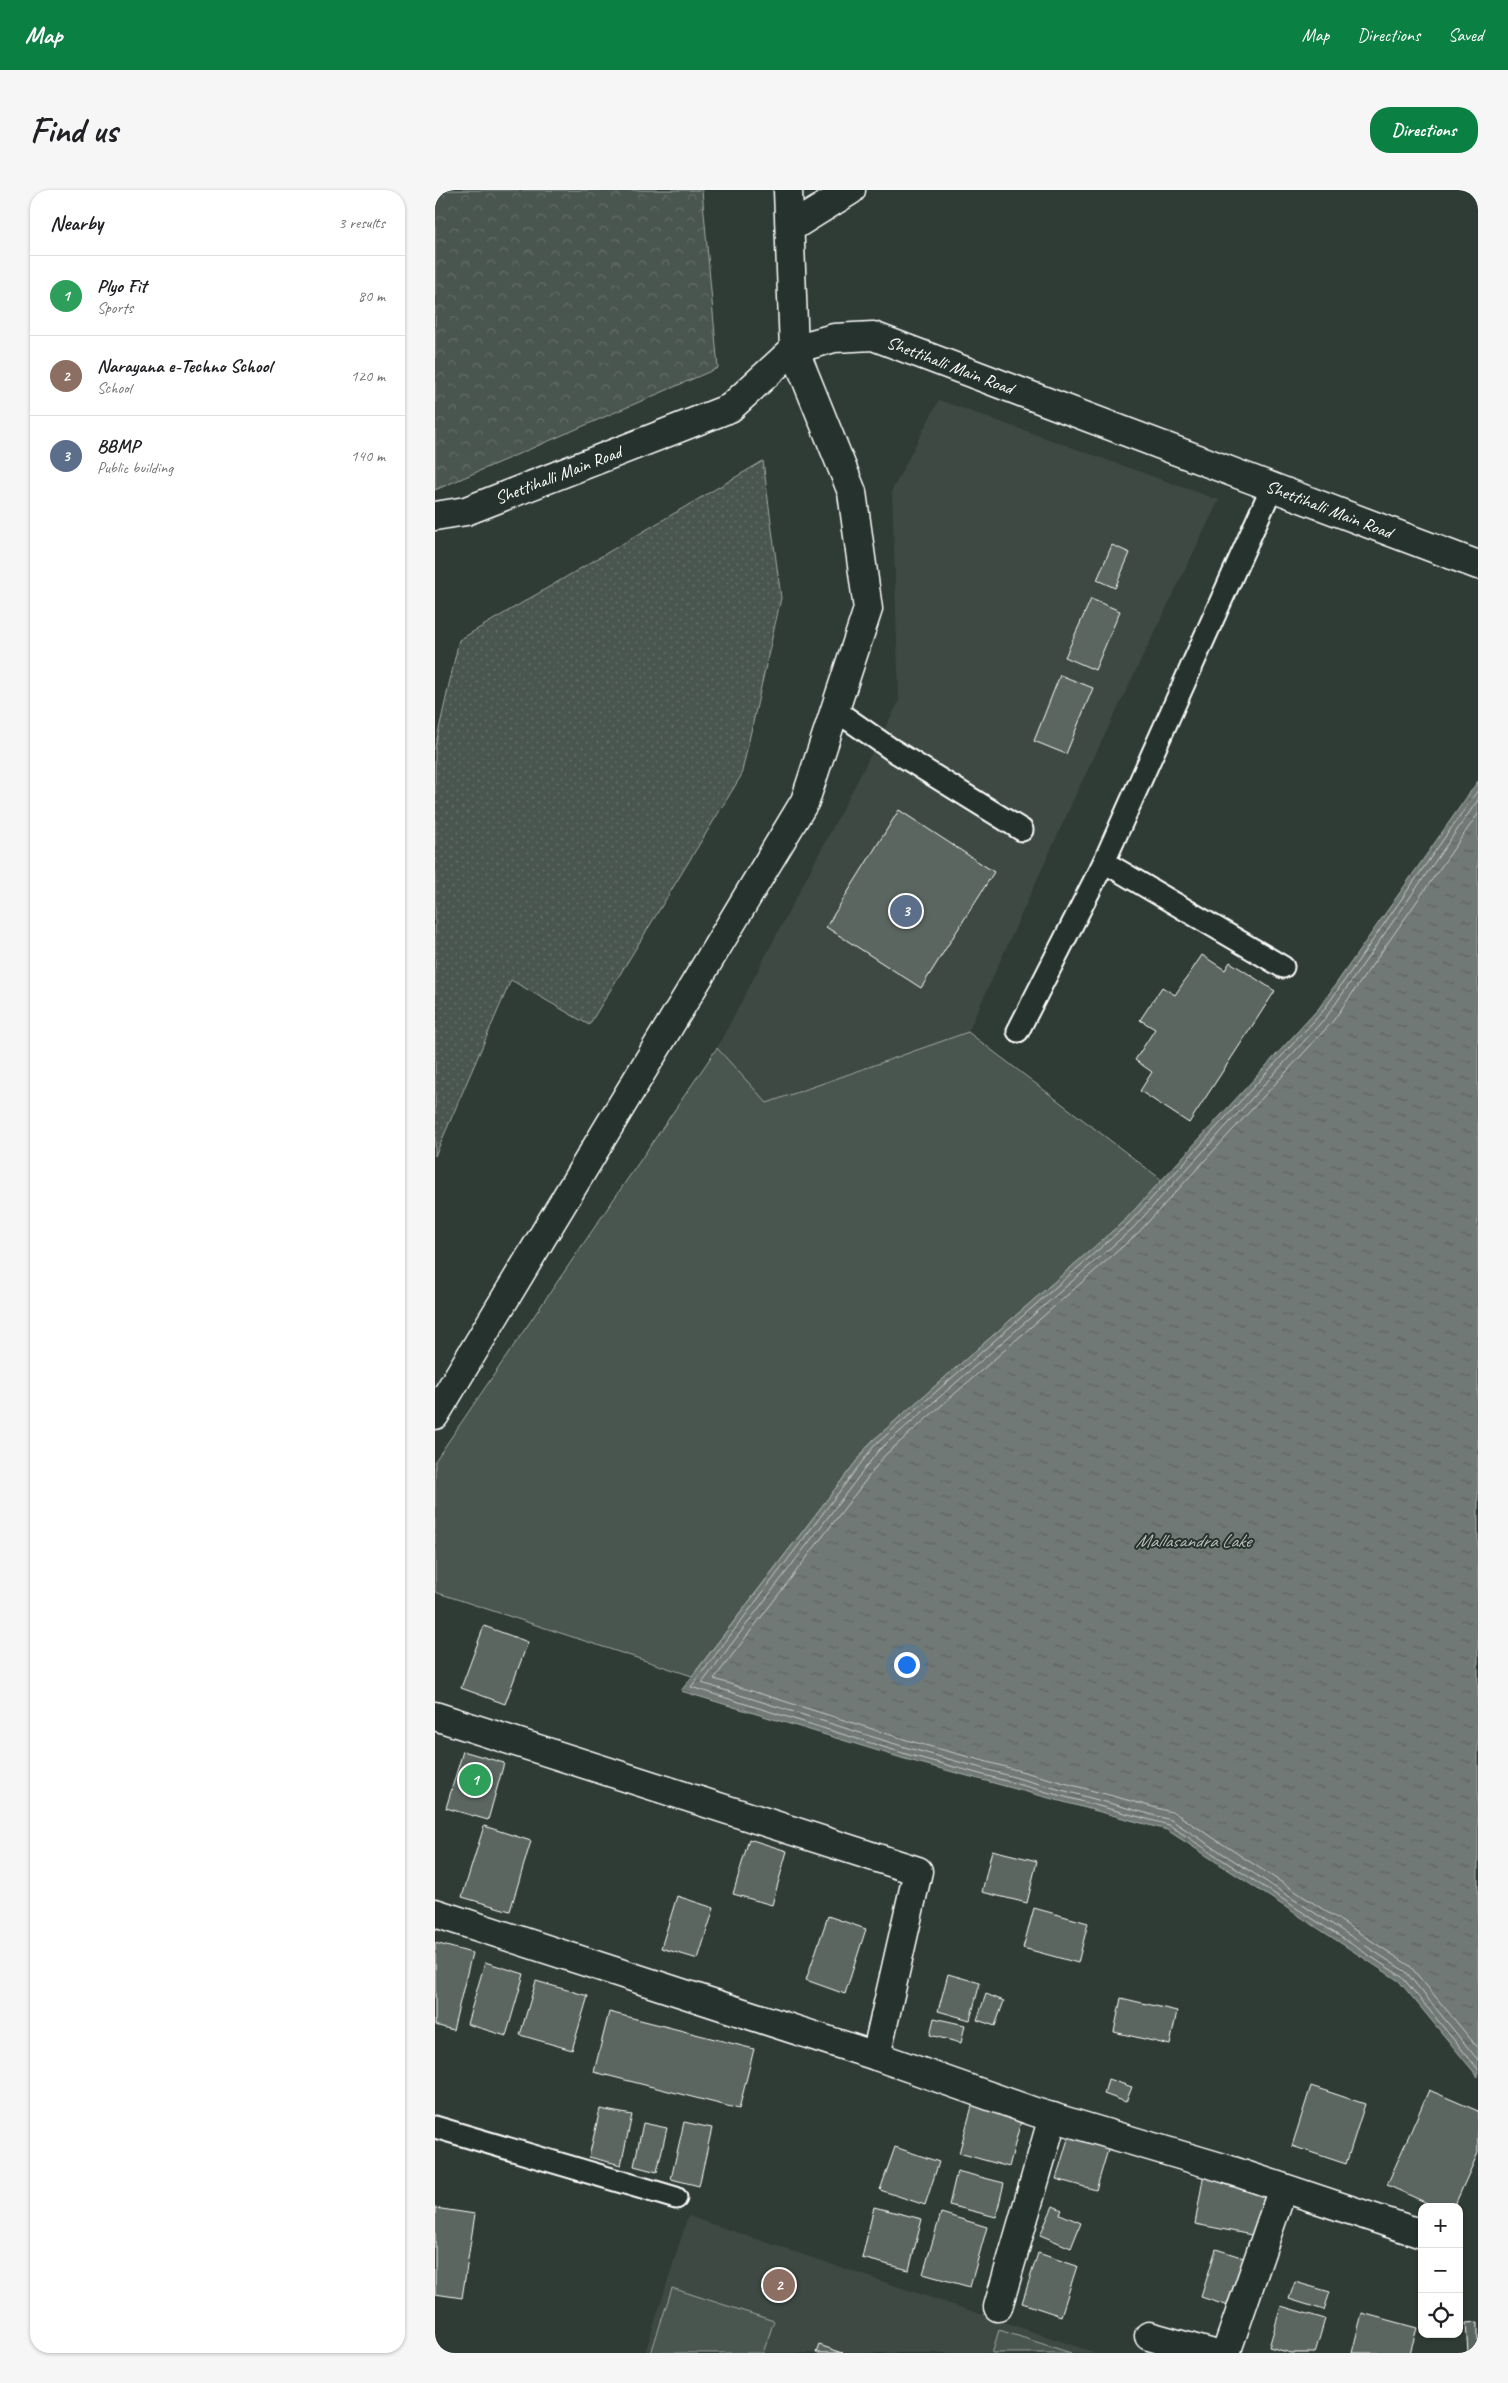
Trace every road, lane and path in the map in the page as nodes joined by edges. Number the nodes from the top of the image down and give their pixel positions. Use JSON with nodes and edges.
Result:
{"nodes":[{"id":1,"x":788,"y":190,"type":"edge"},
{"id":2,"x":851,"y":190,"type":"edge"},
{"id":3,"x":789,"y":228,"type":"junction"},
{"id":4,"x":794,"y":349,"type":"junction"},
{"id":5,"x":1272,"y":487,"type":"junction"},
{"id":6,"x":435,"y":516,"type":"edge"},
{"id":7,"x":1478,"y":566,"type":"edge"},
{"id":8,"x":835,"y":710,"type":"junction"},
{"id":9,"x":1022,"y":830,"type":"dead end"},
{"id":10,"x":1104,"y":862,"type":"junction"},
{"id":11,"x":1283,"y":967,"type":"dead end"},
{"id":12,"x":1018,"y":1031,"type":"dead end"},
{"id":13,"x":435,"y":1415,"type":"edge"},
{"id":14,"x":435,"y":1716,"type":"edge"},
{"id":15,"x":435,"y":1913,"type":"edge"},
{"id":16,"x":876,"y":2056,"type":"junction"},
{"id":17,"x":1053,"y":2117,"type":"junction"},
{"id":18,"x":435,"y":2127,"type":"edge"},
{"id":19,"x":1283,"y":2188,"type":"junction"},
{"id":20,"x":677,"y":2198,"type":"dead end"},
{"id":21,"x":1418,"y":2233,"type":"edge"},
{"id":22,"x":998,"y":2307,"type":"dead end"},
{"id":23,"x":1149,"y":2336,"type":"dead end"},
{"id":24,"x":1210,"y":2353,"type":"edge"},
{"id":25,"x":1226,"y":2353,"type":"edge"}],
"edges":[{"from":1,"to":3,"type":"street"},
{"from":2,"to":3,"type":"street"},
{"from":3,"to":4,"type":"street"},
{"from":4,"to":5,"type":"street","name":"Shettihalli Main Road"},
{"from":4,"to":6,"type":"street","name":"Shettihalli Main Road"},
{"from":4,"to":8,"type":"street"},
{"from":5,"to":7,"type":"street","name":"Shettihalli Main Road"},
{"from":5,"to":10,"type":"lane"},
{"from":8,"to":9,"type":"lane"},
{"from":8,"to":13,"type":"street"},
{"from":10,"to":11,"type":"lane"},
{"from":10,"to":12,"type":"lane"},
{"from":14,"to":16,"type":"street"},
{"from":15,"to":16,"type":"street"},
{"from":16,"to":17,"type":"street"},
{"from":17,"to":19,"type":"street"},
{"from":17,"to":22,"type":"street"},
{"from":18,"to":20,"type":"lane"},
{"from":19,"to":21,"type":"street"},
{"from":19,"to":25,"type":"street"},
{"from":23,"to":24,"type":"street"}]}
